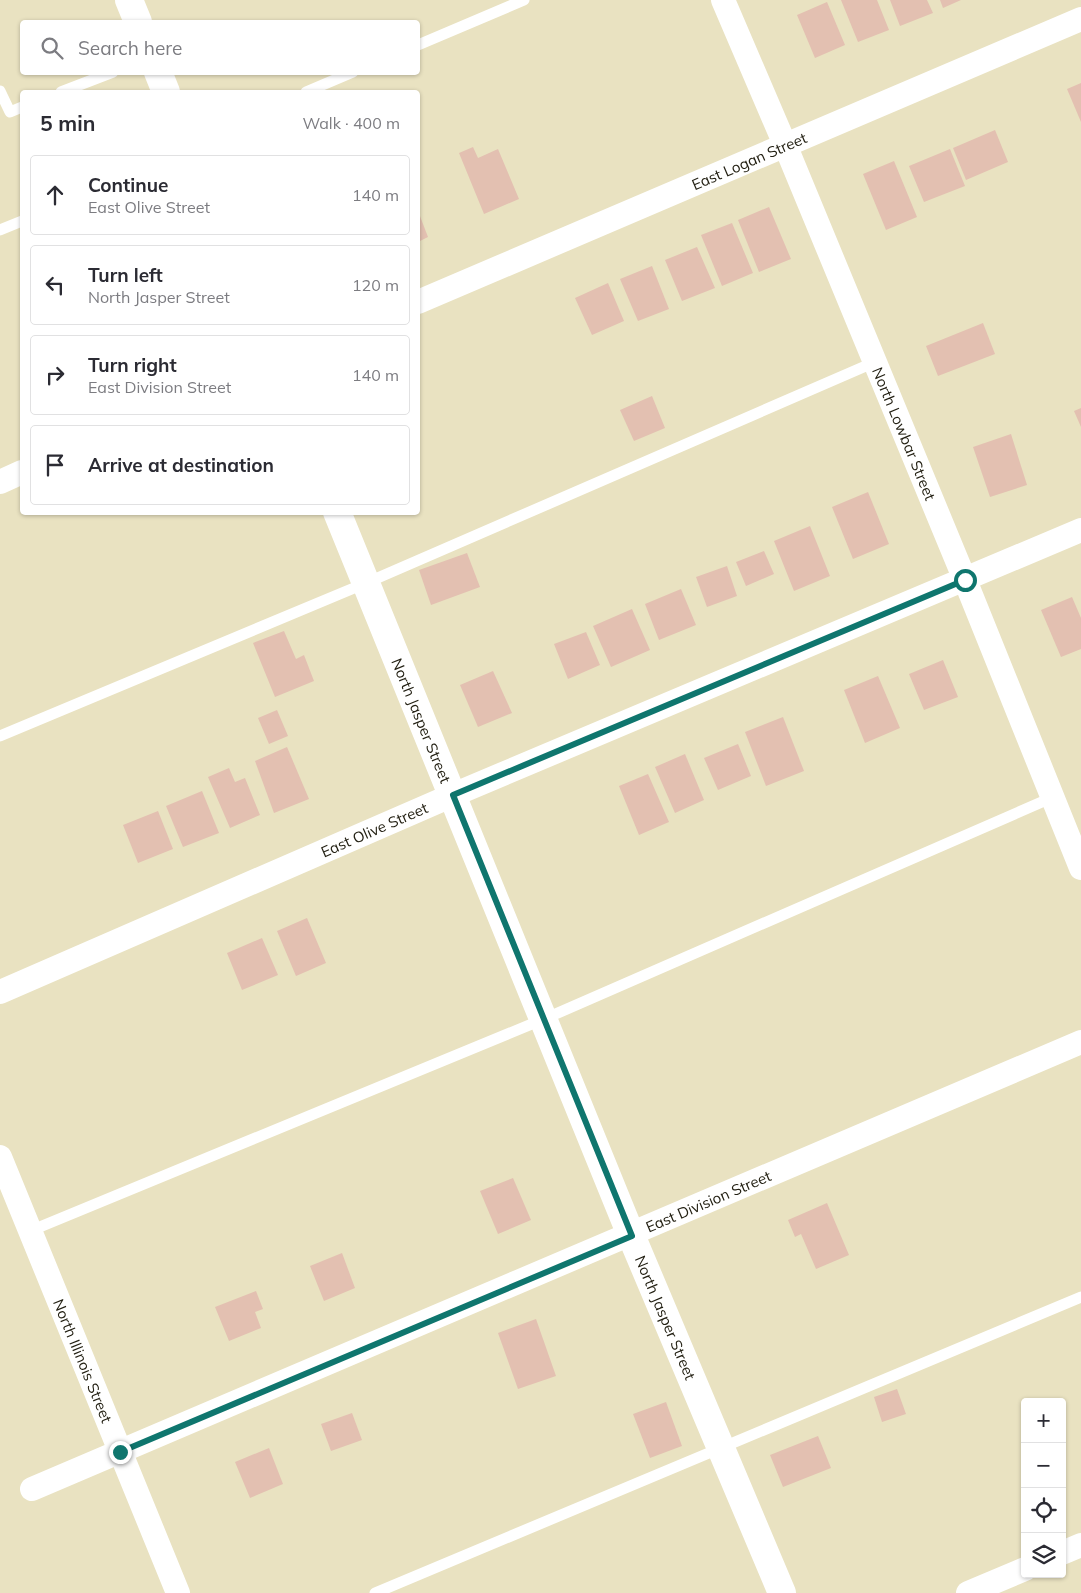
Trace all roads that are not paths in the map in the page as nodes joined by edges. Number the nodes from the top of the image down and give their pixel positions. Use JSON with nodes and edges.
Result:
{"nodes":[{"id":1,"x":129,"y":0,"type":"edge"},
{"id":2,"x":524,"y":0,"type":"edge"},
{"id":3,"x":723,"y":0,"type":"edge"},
{"id":4,"x":1081,"y":19,"type":"edge"},
{"id":5,"x":137,"y":20,"type":"edge"},
{"id":6,"x":420,"y":44,"type":"edge"},
{"id":7,"x":105,"y":75,"type":"edge"},
{"id":8,"x":159,"y":75,"type":"edge"},
{"id":9,"x":346,"y":75,"type":"edge"},
{"id":10,"x":66,"y":90,"type":"edge"},
{"id":11,"x":165,"y":90,"type":"edge"},
{"id":12,"x":311,"y":90,"type":"edge"},
{"id":13,"x":0,"y":91,"type":"edge"},
{"id":14,"x":20,"y":108,"type":"edge"},
{"id":15,"x":786,"y":146,"type":"junction"},
{"id":16,"x":20,"y":222,"type":"edge"},
{"id":17,"x":0,"y":230,"type":"edge"},
{"id":18,"x":420,"y":301,"type":"edge"},
{"id":19,"x":876,"y":362,"type":"junction"},
{"id":20,"x":20,"y":473,"type":"edge"},
{"id":21,"x":0,"y":482,"type":"edge"},
{"id":22,"x":338,"y":515,"type":"edge"},
{"id":23,"x":1081,"y":530,"type":"edge"},
{"id":24,"x":965,"y":580,"type":"junction"},
{"id":25,"x":366,"y":583,"type":"junction"},
{"id":26,"x":0,"y":736,"type":"edge"},
{"id":27,"x":453,"y":795,"type":"junction"},
{"id":28,"x":1052,"y":798,"type":"junction"},
{"id":29,"x":1081,"y":868,"type":"edge"},
{"id":30,"x":0,"y":992,"type":"edge"},
{"id":31,"x":544,"y":1019,"type":"junction"},
{"id":32,"x":1081,"y":1042,"type":"edge"},
{"id":33,"x":0,"y":1156,"type":"edge"},
{"id":34,"x":30,"y":1231,"type":"junction"},
{"id":35,"x":632,"y":1236,"type":"junction"},
{"id":36,"x":1081,"y":1297,"type":"edge"},
{"id":37,"x":720,"y":1447,"type":"junction"},
{"id":38,"x":120,"y":1452,"type":"junction"},
{"id":39,"x":32,"y":1489,"type":"dead end"},
{"id":40,"x":1081,"y":1545,"type":"edge"},
{"id":41,"x":1066,"y":1551,"type":"edge"},
{"id":42,"x":1021,"y":1571,"type":"edge"},
{"id":43,"x":178,"y":1593,"type":"edge"},
{"id":44,"x":375,"y":1593,"type":"edge"},
{"id":45,"x":782,"y":1593,"type":"edge"},
{"id":46,"x":968,"y":1593,"type":"edge"}],
"edges":[{"from":1,"to":5,"type":"street"},
{"from":2,"to":6,"type":"lane"},
{"from":3,"to":15,"type":"street","name":"North Lowbar Street"},
{"from":4,"to":15,"type":"street","name":"East Logan Street"},
{"from":7,"to":10,"type":"lane"},
{"from":8,"to":11,"type":"street"},
{"from":9,"to":12,"type":"lane"},
{"from":13,"to":14,"type":"lane"},
{"from":15,"to":18,"type":"street","name":"East Logan Street"},
{"from":15,"to":19,"type":"street","name":"North Lowbar Street"},
{"from":16,"to":17,"type":"lane"},
{"from":19,"to":24,"type":"street","name":"North Lowbar Street"},
{"from":19,"to":25,"type":"lane"},
{"from":20,"to":21,"type":"street"},
{"from":22,"to":25,"type":"street","name":"North Jasper Street"},
{"from":23,"to":24,"type":"street","name":"East Olive Street"},
{"from":24,"to":27,"type":"street","name":"East Olive Street"},
{"from":24,"to":28,"type":"street","name":"North Lowbar Street"},
{"from":25,"to":26,"type":"lane"},
{"from":25,"to":27,"type":"street","name":"North Jasper Street"},
{"from":27,"to":30,"type":"street","name":"East Olive Street"},
{"from":27,"to":31,"type":"street","name":"North Jasper Street"},
{"from":28,"to":29,"type":"street","name":"North Lowbar Street"},
{"from":28,"to":31,"type":"lane"},
{"from":31,"to":34,"type":"lane"},
{"from":31,"to":35,"type":"street","name":"North Jasper Street"},
{"from":32,"to":35,"type":"street","name":"East Division Street"},
{"from":33,"to":34,"type":"street","name":"North Illinois Street"},
{"from":34,"to":38,"type":"street","name":"North Illinois Street"},
{"from":35,"to":37,"type":"street","name":"North Jasper Street"},
{"from":35,"to":38,"type":"street","name":"East Division Street"},
{"from":36,"to":37,"type":"lane"},
{"from":37,"to":44,"type":"lane"},
{"from":37,"to":45,"type":"street","name":"North Jasper Street"},
{"from":38,"to":39,"type":"street","name":"East Division Street"},
{"from":38,"to":43,"type":"street","name":"North Illinois Street"},
{"from":40,"to":41,"type":"street"},
{"from":42,"to":46,"type":"street"}]}
